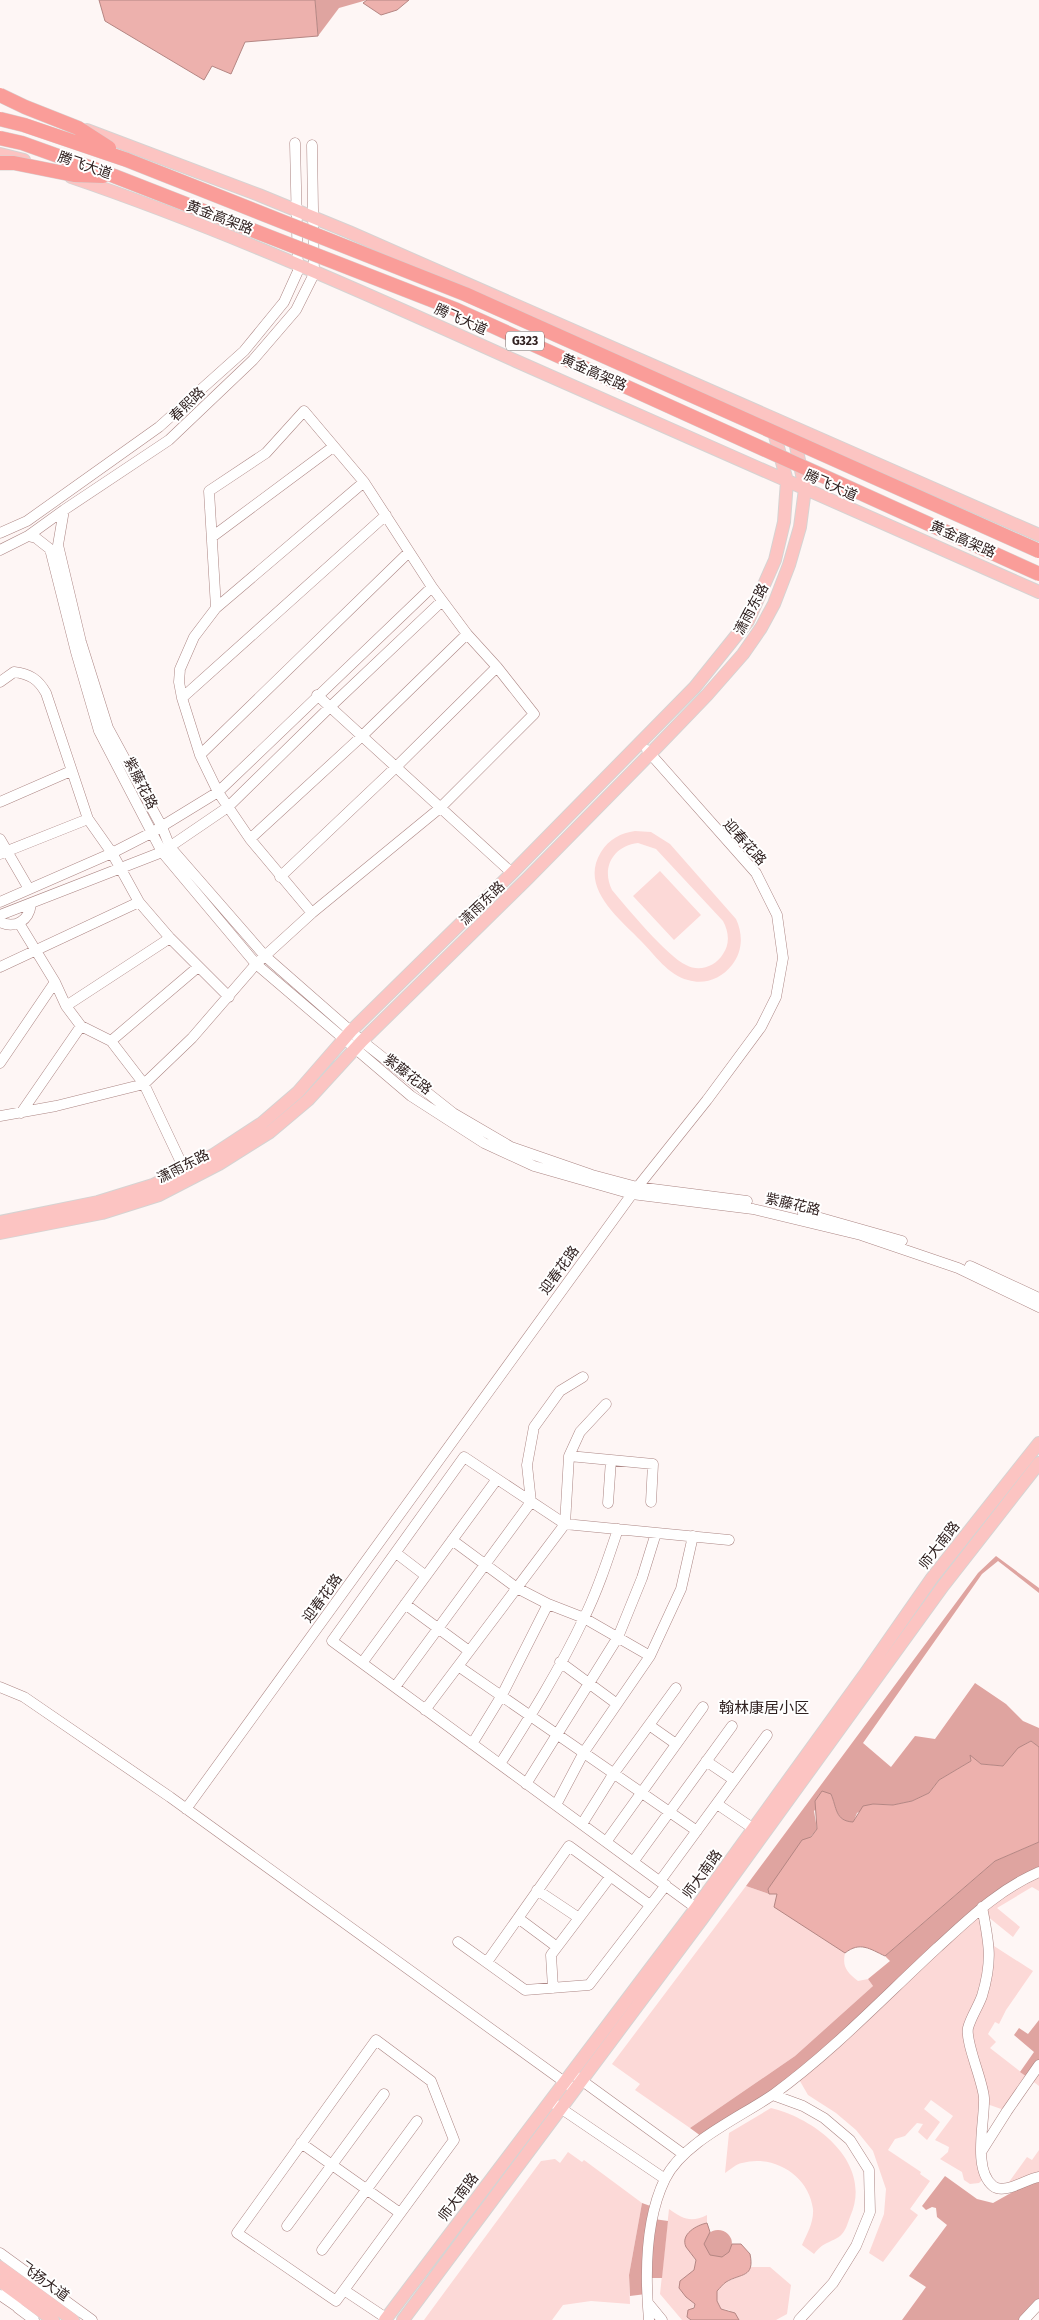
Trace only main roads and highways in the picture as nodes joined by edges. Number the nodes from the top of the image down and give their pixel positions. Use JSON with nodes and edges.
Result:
{"nodes":[{"id":1,"x":0,"y":94,"type":"edge"},
{"id":2,"x":0,"y":103,"type":"edge"},
{"id":3,"x":0,"y":119,"type":"edge"},
{"id":4,"x":0,"y":138,"type":"edge"},
{"id":5,"x":0,"y":154,"type":"edge"},
{"id":6,"x":127,"y":160,"type":"junction"},
{"id":7,"x":0,"y":163,"type":"edge"},
{"id":8,"x":114,"y":176,"type":"junction"},
{"id":9,"x":770,"y":417,"type":"junction"},
{"id":10,"x":792,"y":427,"type":"junction"},
{"id":11,"x":787,"y":481,"type":"junction"},
{"id":12,"x":805,"y":489,"type":"junction"},
{"id":13,"x":1039,"y":535,"type":"edge"},
{"id":14,"x":1039,"y":552,"type":"edge"},
{"id":15,"x":1039,"y":574,"type":"edge"},
{"id":16,"x":1039,"y":592,"type":"edge"},
{"id":17,"x":187,"y":1175,"type":"junction"},
{"id":18,"x":0,"y":1222,"type":"edge"},
{"id":19,"x":0,"y":1233,"type":"edge"},
{"id":20,"x":1039,"y":1443,"type":"edge"},
{"id":21,"x":1039,"y":1463,"type":"edge"},
{"id":22,"x":573,"y":2081,"type":"junction"},
{"id":23,"x":0,"y":2267,"type":"edge"},
{"id":24,"x":1,"y":2286,"type":"edge"},
{"id":25,"x":385,"y":2319,"type":"edge"},
{"id":26,"x":53,"y":2320,"type":"edge"},
{"id":27,"x":73,"y":2320,"type":"edge"},
{"id":28,"x":403,"y":2320,"type":"edge"}],
"edges":[{"from":1,"to":6,"type":"highway","bridge":true},
{"from":2,"to":9,"type":"main road"},
{"from":3,"to":6,"type":"highway","name":"黄金高架路","number":"G323","bridge":true},
{"from":4,"to":8,"type":"highway","name":"黄金高架路","number":"G323","bridge":true},
{"from":5,"to":11,"type":"main road","name":"腾飞大道"},
{"from":6,"to":14,"type":"highway","name":"黄金高架路","number":"G323","bridge":true},
{"from":7,"to":8,"type":"highway","bridge":true},
{"from":8,"to":15,"type":"highway","name":"黄金高架路","number":"G323","bridge":true},
{"from":9,"to":10,"type":"main road"},
{"from":9,"to":11,"type":"main road","name":"潇雨东路"},
{"from":10,"to":12,"type":"main road","name":"潇雨东路"},
{"from":10,"to":13,"type":"main road"},
{"from":11,"to":12,"type":"main road","name":"腾飞大道"},
{"from":11,"to":17,"type":"main road","name":"潇雨东路"},
{"from":12,"to":16,"type":"main road","name":"腾飞大道"},
{"from":12,"to":17,"type":"main road","name":"潇雨东路"},
{"from":17,"to":18,"type":"main road","name":"潇雨东路"},
{"from":17,"to":19,"type":"main road","name":"潇雨东路"},
{"from":20,"to":22,"type":"main road","name":"师大南路"},
{"from":21,"to":22,"type":"main road","name":"师大南路"},
{"from":22,"to":25,"type":"main road","name":"师大南路"},
{"from":22,"to":28,"type":"main road","name":"师大南路"},
{"from":23,"to":27,"type":"main road","name":"飞扬大道"},
{"from":24,"to":26,"type":"main road","name":"飞扬大道"}]}
